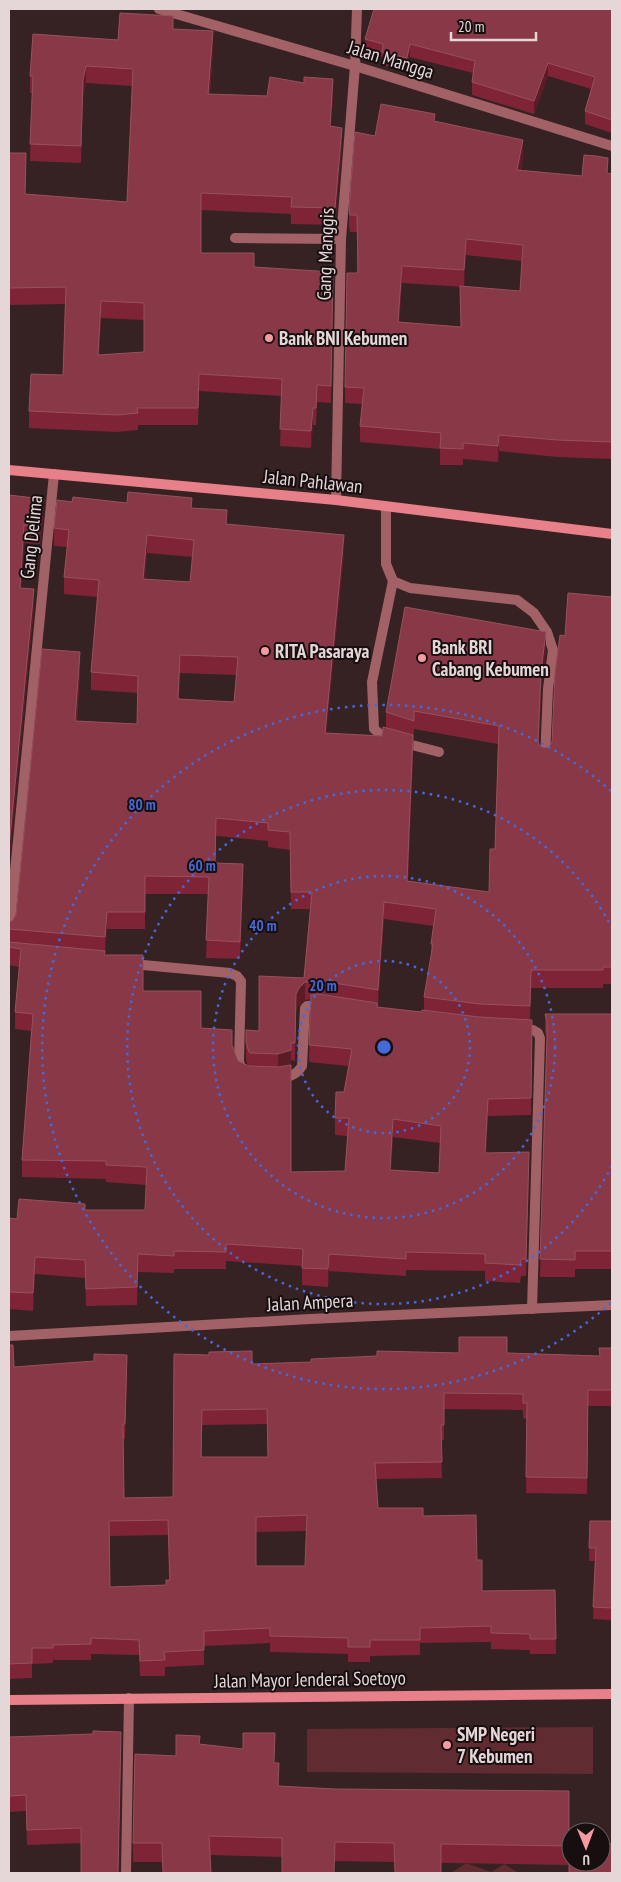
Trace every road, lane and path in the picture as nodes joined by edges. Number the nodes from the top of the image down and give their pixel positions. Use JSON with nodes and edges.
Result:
{"nodes":[{"id":1,"x":159,"y":9,"type":"edge"},
{"id":2,"x":357,"y":9,"type":"edge"},
{"id":3,"x":355,"y":66,"type":"junction"},
{"id":4,"x":612,"y":146,"type":"edge"},
{"id":5,"x":235,"y":238,"type":"dead end"},
{"id":6,"x":341,"y":238,"type":"junction"},
{"id":7,"x":9,"y":470,"type":"edge"},
{"id":8,"x":54,"y":474,"type":"junction"},
{"id":9,"x":336,"y":500,"type":"junction"},
{"id":10,"x":386,"y":506,"type":"junction"},
{"id":11,"x":612,"y":534,"type":"edge"},
{"id":12,"x":393,"y":581,"type":"junction"},
{"id":13,"x":439,"y":752,"type":"dead end"},
{"id":14,"x":545,"y":759,"type":"edge"},
{"id":15,"x":9,"y":932,"type":"edge"},
{"id":16,"x":125,"y":963,"type":"edge"},
{"id":17,"x":328,"y":1006,"type":"edge"},
{"id":18,"x":506,"y":1030,"type":"edge"},
{"id":19,"x":249,"y":1077,"type":"edge"},
{"id":20,"x":268,"y":1077,"type":"edge"},
{"id":21,"x":612,"y":1305,"type":"edge"},
{"id":22,"x":532,"y":1308,"type":"junction"},
{"id":23,"x":9,"y":1336,"type":"edge"},
{"id":24,"x":612,"y":1694,"type":"edge"},
{"id":25,"x":129,"y":1698,"type":"junction"},
{"id":26,"x":9,"y":1700,"type":"edge"},
{"id":27,"x":126,"y":1873,"type":"edge"}],
"edges":[{"from":1,"to":3,"type":"street","name":"Jalan Mangga"},
{"from":2,"to":3,"type":"street","name":"Gang Manggis"},
{"from":3,"to":4,"type":"street","name":"Jalan Mangga"},
{"from":3,"to":6,"type":"street","name":"Gang Manggis"},
{"from":5,"to":6,"type":"street"},
{"from":6,"to":9,"type":"street","name":"Gang Manggis"},
{"from":7,"to":8,"type":"main road","name":"Jalan Pahlawan"},
{"from":8,"to":9,"type":"main road","name":"Jalan Pahlawan"},
{"from":8,"to":15,"type":"street","name":"Gang Delima"},
{"from":9,"to":10,"type":"main road","name":"Jalan Pahlawan"},
{"from":10,"to":11,"type":"main road","name":"Jalan Pahlawan"},
{"from":10,"to":12,"type":"street"},
{"from":12,"to":13,"type":"street"},
{"from":12,"to":14,"type":"street"},
{"from":16,"to":19,"type":"street"},
{"from":17,"to":20,"type":"street"},
{"from":18,"to":22,"type":"street"},
{"from":21,"to":22,"type":"street","name":"Jalan Ampera"},
{"from":22,"to":23,"type":"street","name":"Jalan Ampera"},
{"from":24,"to":25,"type":"main road","name":"Jalan Mayor Jenderal Soetoyo"},
{"from":25,"to":26,"type":"main road","name":"Jalan Mayor Jenderal Soetoyo"},
{"from":25,"to":27,"type":"street"}]}
